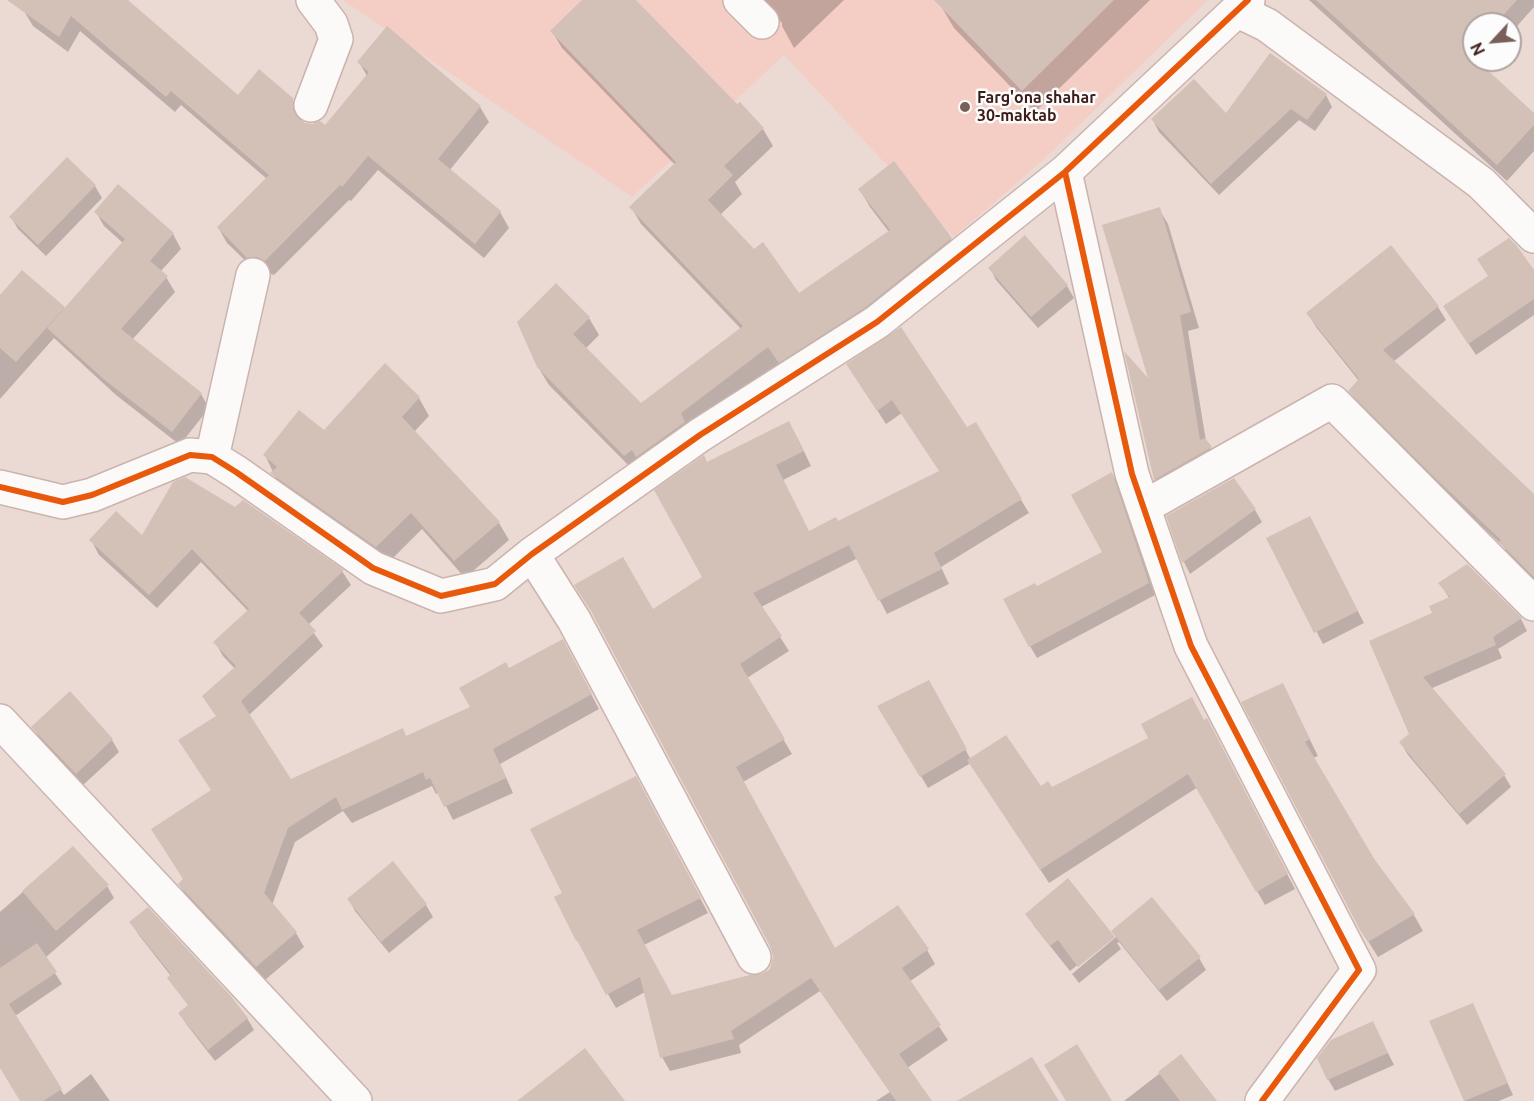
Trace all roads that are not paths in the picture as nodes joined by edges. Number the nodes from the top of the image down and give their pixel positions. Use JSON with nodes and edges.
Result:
{"nodes":[{"id":1,"x":313,"y":0,"type":"edge"},
{"id":2,"x":1243,"y":5,"type":"edge"},
{"id":3,"x":311,"y":105,"type":"dead end"},
{"id":4,"x":1065,"y":171,"type":"junction"},
{"id":5,"x":1534,"y":236,"type":"edge"},
{"id":6,"x":253,"y":275,"type":"dead end"},
{"id":7,"x":212,"y":458,"type":"junction"},
{"id":8,"x":0,"y":487,"type":"edge"},
{"id":9,"x":1144,"y":507,"type":"junction"},
{"id":10,"x":532,"y":554,"type":"junction"},
{"id":11,"x":1534,"y":604,"type":"edge"},
{"id":12,"x":0,"y":721,"type":"edge"},
{"id":13,"x":754,"y":957,"type":"dead end"},
{"id":14,"x":355,"y":1101,"type":"edge"},
{"id":15,"x":1262,"y":1101,"type":"edge"}],
"edges":[{"from":1,"to":3,"type":"street"},
{"from":2,"to":4,"type":"street"},
{"from":2,"to":5,"type":"street"},
{"from":4,"to":9,"type":"street"},
{"from":4,"to":10,"type":"street"},
{"from":6,"to":7,"type":"street"},
{"from":7,"to":8,"type":"street"},
{"from":7,"to":10,"type":"street"},
{"from":9,"to":11,"type":"street"},
{"from":9,"to":15,"type":"street"},
{"from":10,"to":13,"type":"street"},
{"from":12,"to":14,"type":"street"}]}
